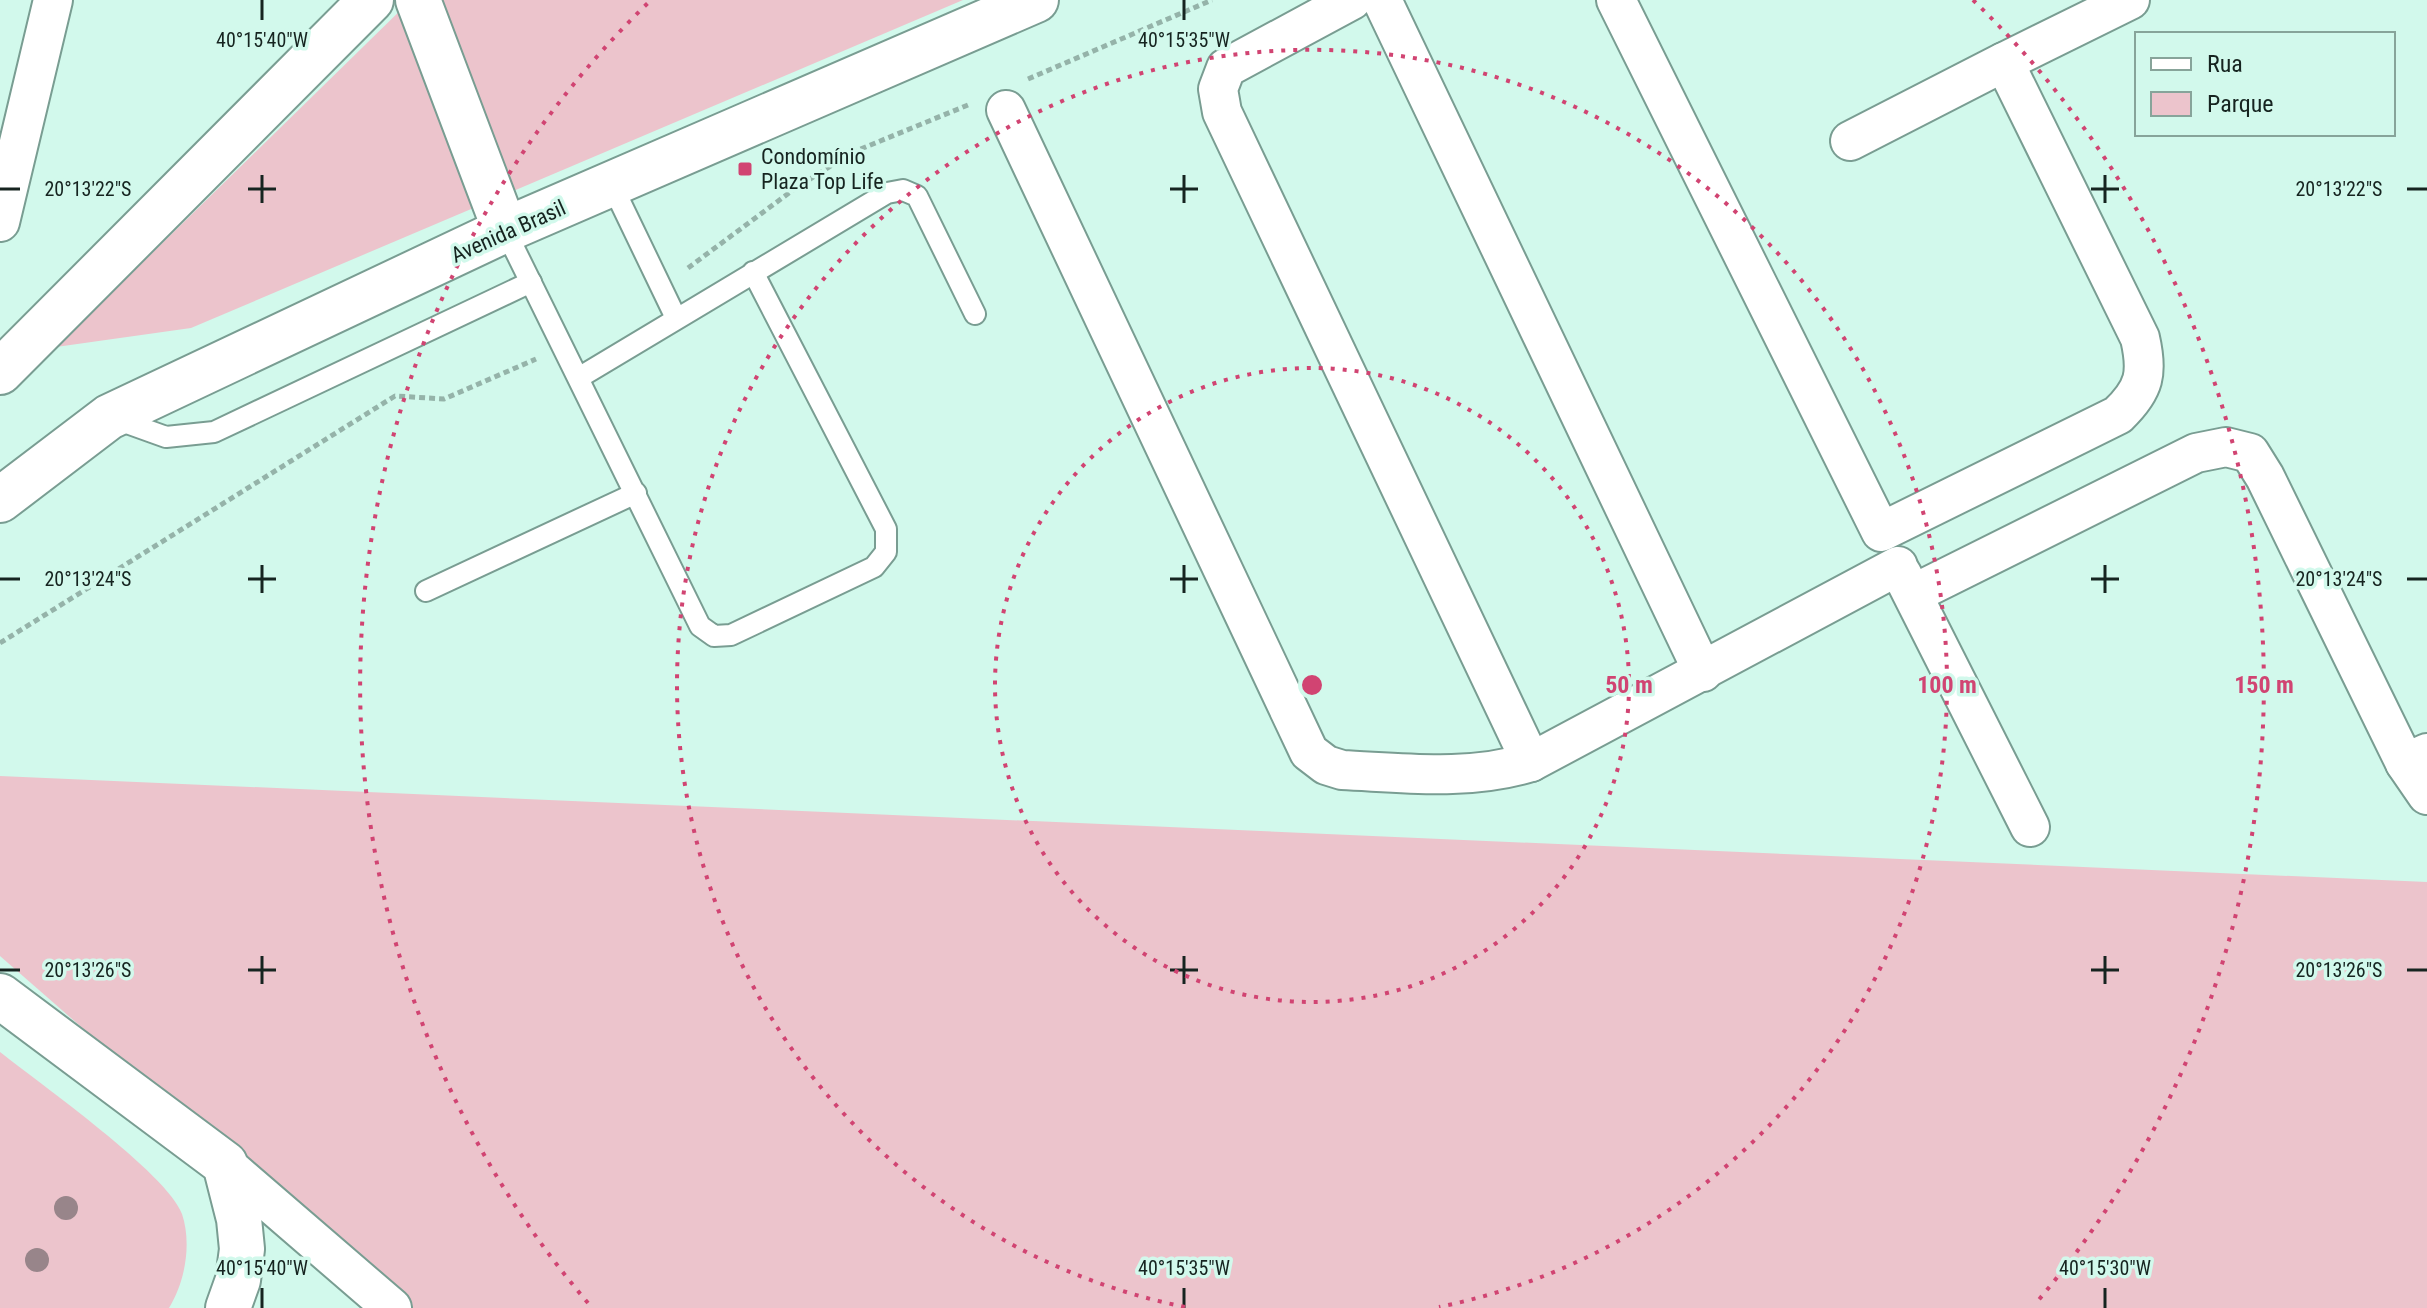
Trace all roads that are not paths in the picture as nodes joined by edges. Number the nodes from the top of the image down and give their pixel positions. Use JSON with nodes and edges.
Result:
{"nodes":[{"id":1,"x":53,"y":0,"type":"edge"},
{"id":2,"x":371,"y":0,"type":"edge"},
{"id":3,"x":418,"y":0,"type":"edge"},
{"id":4,"x":1036,"y":0,"type":"edge"},
{"id":5,"x":1352,"y":0,"type":"edge"},
{"id":6,"x":1382,"y":0,"type":"edge"},
{"id":7,"x":1616,"y":0,"type":"edge"},
{"id":8,"x":2130,"y":0,"type":"edge"},
{"id":9,"x":2004,"y":62,"type":"junction"},
{"id":10,"x":1003,"y":97,"type":"road end"},
{"id":11,"x":1850,"y":141,"type":"dead end"},
{"id":12,"x":612,"y":185,"type":"junction"},
{"id":13,"x":0,"y":222,"type":"edge"},
{"id":14,"x":505,"y":230,"type":"junction"},
{"id":15,"x":753,"y":272,"type":"junction"},
{"id":16,"x":531,"y":282,"type":"junction"},
{"id":17,"x":975,"y":314,"type":"dead end"},
{"id":18,"x":676,"y":318,"type":"junction"},
{"id":19,"x":0,"y":372,"type":"edge"},
{"id":20,"x":580,"y":377,"type":"junction"},
{"id":21,"x":109,"y":417,"type":"junction"},
{"id":22,"x":636,"y":493,"type":"junction"},
{"id":23,"x":0,"y":500,"type":"edge"},
{"id":24,"x":1881,"y":532,"type":"junction"},
{"id":25,"x":1905,"y":580,"type":"junction"},
{"id":26,"x":426,"y":591,"type":"dead end"},
{"id":27,"x":1703,"y":672,"type":"junction"},
{"id":28,"x":2416,"y":758,"type":"edge"},
{"id":29,"x":1531,"y":762,"type":"junction"},
{"id":30,"x":2427,"y":795,"type":"edge"},
{"id":31,"x":2030,"y":827,"type":"dead end"},
{"id":32,"x":0,"y":996,"type":"edge"},
{"id":33,"x":225,"y":1164,"type":"junction"},
{"id":34,"x":228,"y":1308,"type":"edge"},
{"id":35,"x":392,"y":1308,"type":"edge"}],
"edges":[{"from":1,"to":13,"type":"street"},
{"from":2,"to":19,"type":"street"},
{"from":3,"to":14,"type":"street"},
{"from":4,"to":12,"type":"street","name":"Avenida Brasil"},
{"from":5,"to":29,"type":"street"},
{"from":6,"to":27,"type":"street"},
{"from":7,"to":24,"type":"street"},
{"from":8,"to":9,"type":"street"},
{"from":9,"to":11,"type":"street"},
{"from":9,"to":24,"type":"street"},
{"from":10,"to":29,"type":"street"},
{"from":12,"to":14,"type":"street","name":"Avenida Brasil"},
{"from":12,"to":18,"type":"lane"},
{"from":14,"to":16,"type":"lane"},
{"from":14,"to":21,"type":"street","name":"Avenida Brasil"},
{"from":15,"to":17,"type":"lane"},
{"from":15,"to":18,"type":"lane"},
{"from":15,"to":22,"type":"lane"},
{"from":16,"to":20,"type":"lane"},
{"from":16,"to":21,"type":"lane"},
{"from":18,"to":20,"type":"lane"},
{"from":20,"to":22,"type":"lane"},
{"from":21,"to":23,"type":"street","name":"Avenida Brasil"},
{"from":22,"to":26,"type":"lane"},
{"from":24,"to":25,"type":"street"},
{"from":25,"to":27,"type":"street"},
{"from":25,"to":28,"type":"street"},
{"from":25,"to":31,"type":"street"},
{"from":27,"to":29,"type":"street"},
{"from":28,"to":30,"type":"street"},
{"from":32,"to":33,"type":"street"},
{"from":33,"to":34,"type":"street"},
{"from":33,"to":35,"type":"street"}]}
